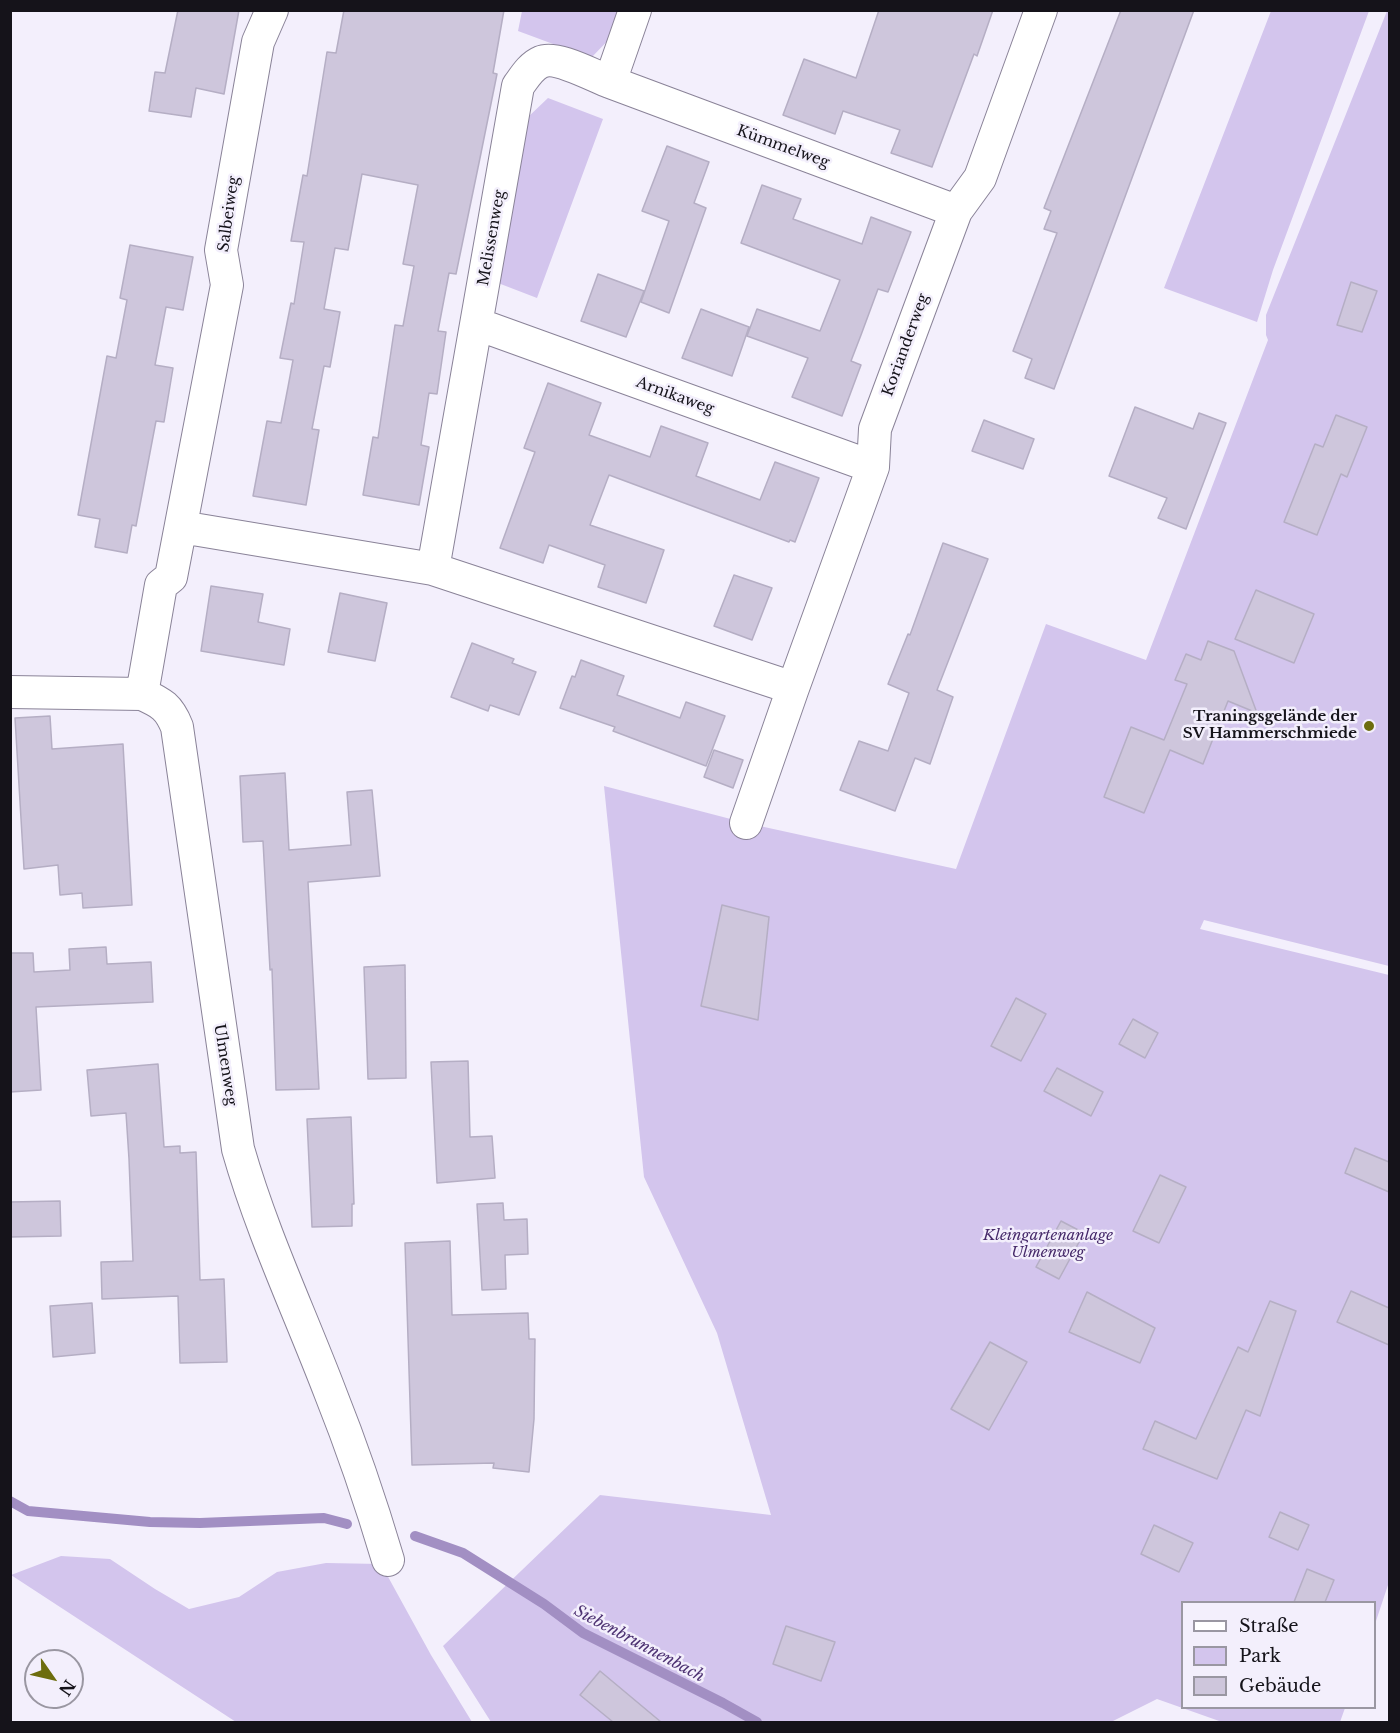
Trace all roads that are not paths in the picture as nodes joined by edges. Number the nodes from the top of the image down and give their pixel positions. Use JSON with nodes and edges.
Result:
{"nodes":[{"id":1,"x":272,"y":10,"type":"edge"},
{"id":2,"x":635,"y":10,"type":"edge"},
{"id":3,"x":1041,"y":10,"type":"edge"},
{"id":4,"x":609,"y":82,"type":"junction"},
{"id":5,"x":956,"y":211,"type":"junction"},
{"id":6,"x":477,"y":324,"type":"junction"},
{"id":7,"x":873,"y":467,"type":"junction"},
{"id":8,"x":181,"y":527,"type":"junction"},
{"id":9,"x":433,"y":569,"type":"junction"},
{"id":10,"x":793,"y":688,"type":"junction"},
{"id":11,"x":10,"y":692,"type":"edge"},
{"id":12,"x":142,"y":694,"type":"junction"},
{"id":13,"x":746,"y":823,"type":"dead end"},
{"id":14,"x":388,"y":1560,"type":"dead end"}],
"edges":[{"from":1,"to":8,"type":"street","name":"Salbeiweg"},
{"from":2,"to":4,"type":"street"},
{"from":3,"to":5,"type":"street","name":"Korianderweg"},
{"from":4,"to":5,"type":"street","name":"Kümmelweg"},
{"from":4,"to":6,"type":"street","name":"Melissenweg"},
{"from":5,"to":7,"type":"street","name":"Korianderweg"},
{"from":6,"to":7,"type":"street","name":"Arnikaweg"},
{"from":6,"to":9,"type":"street","name":"Melissenweg"},
{"from":7,"to":10,"type":"street","name":"Korianderweg"},
{"from":8,"to":9,"type":"street"},
{"from":8,"to":12,"type":"street","name":"Salbeiweg"},
{"from":9,"to":10,"type":"street"},
{"from":10,"to":13,"type":"street","name":"Korianderweg"},
{"from":11,"to":12,"type":"street"},
{"from":12,"to":14,"type":"street","name":"Ulmenweg"}]}
